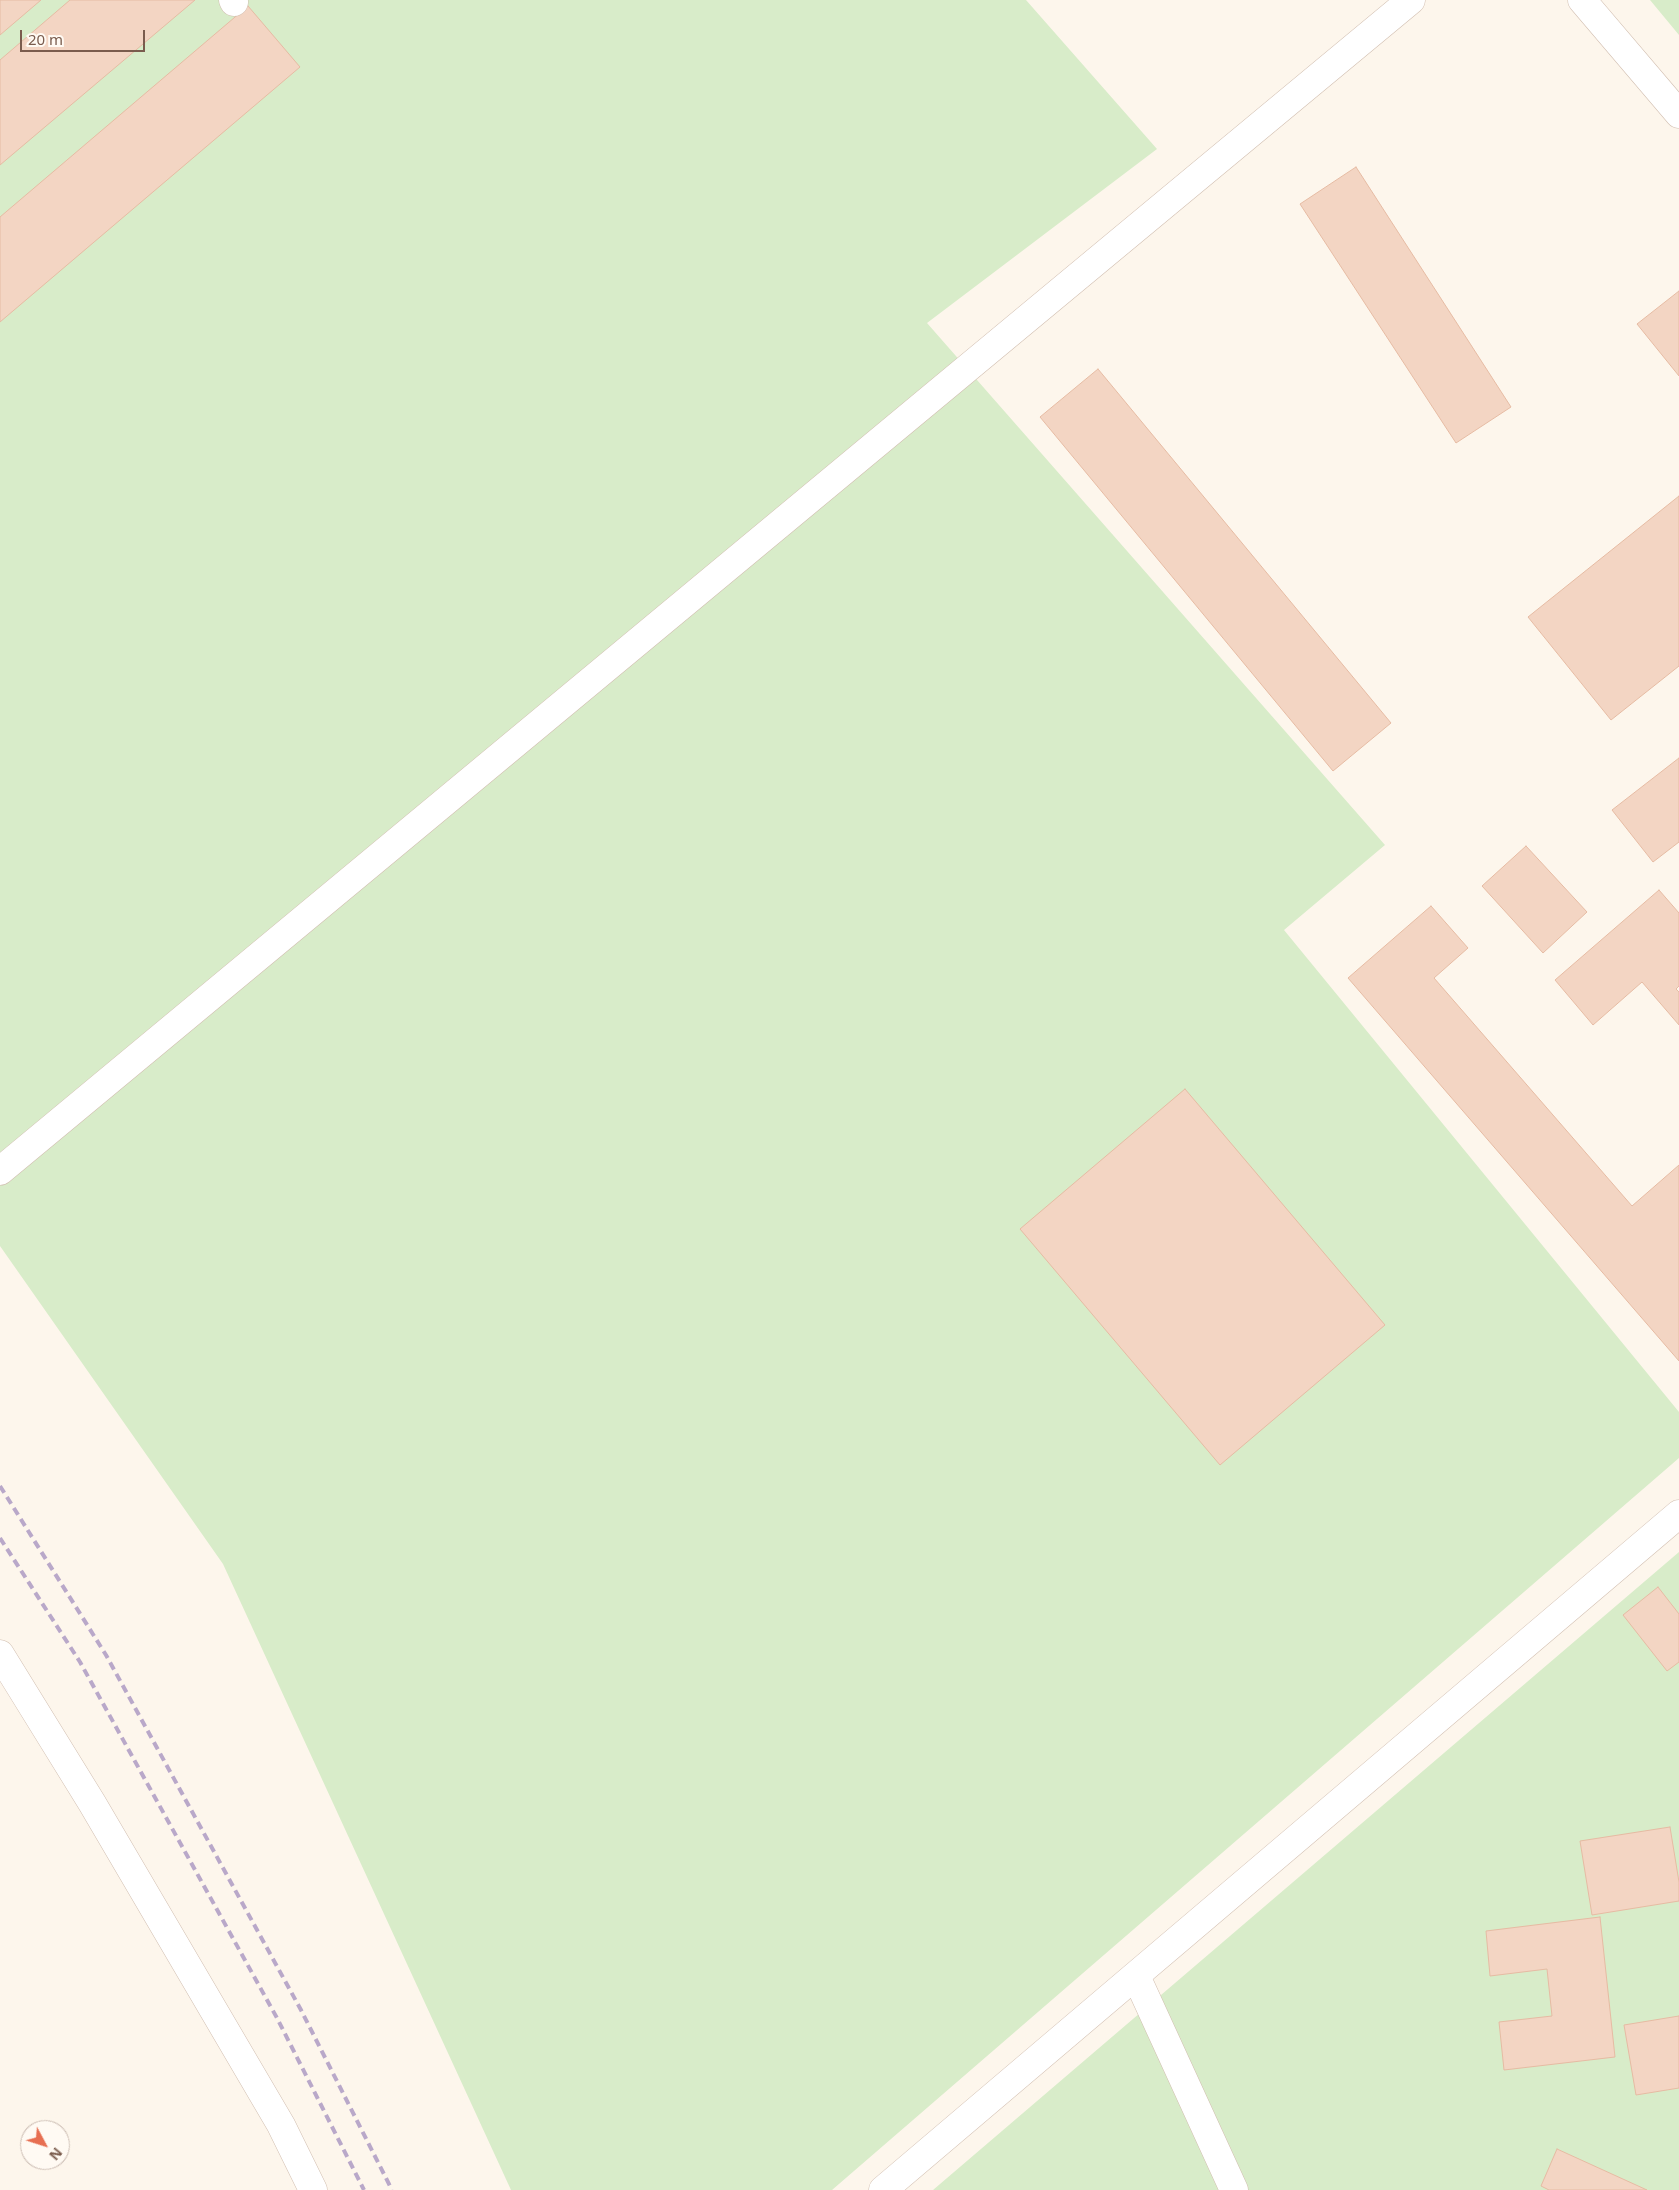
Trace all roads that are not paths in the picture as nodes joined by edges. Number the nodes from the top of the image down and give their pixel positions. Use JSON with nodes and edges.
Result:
{"nodes":[{"id":1,"x":1411,"y":0,"type":"edge"},
{"id":2,"x":1582,"y":0,"type":"edge"},
{"id":3,"x":1679,"y":114,"type":"edge"},
{"id":4,"x":0,"y":1171,"type":"edge"},
{"id":5,"x":1679,"y":1514,"type":"edge"},
{"id":6,"x":0,"y":1654,"type":"edge"},
{"id":7,"x":1136,"y":1976,"type":"junction"},
{"id":8,"x":313,"y":2190,"type":"edge"},
{"id":9,"x":883,"y":2190,"type":"edge"},
{"id":10,"x":1234,"y":2190,"type":"edge"}],
"edges":[{"from":1,"to":4,"type":"street"},
{"from":2,"to":3,"type":"street"},
{"from":5,"to":7,"type":"street"},
{"from":6,"to":8,"type":"street"},
{"from":7,"to":9,"type":"street"},
{"from":7,"to":10,"type":"street"}]}
